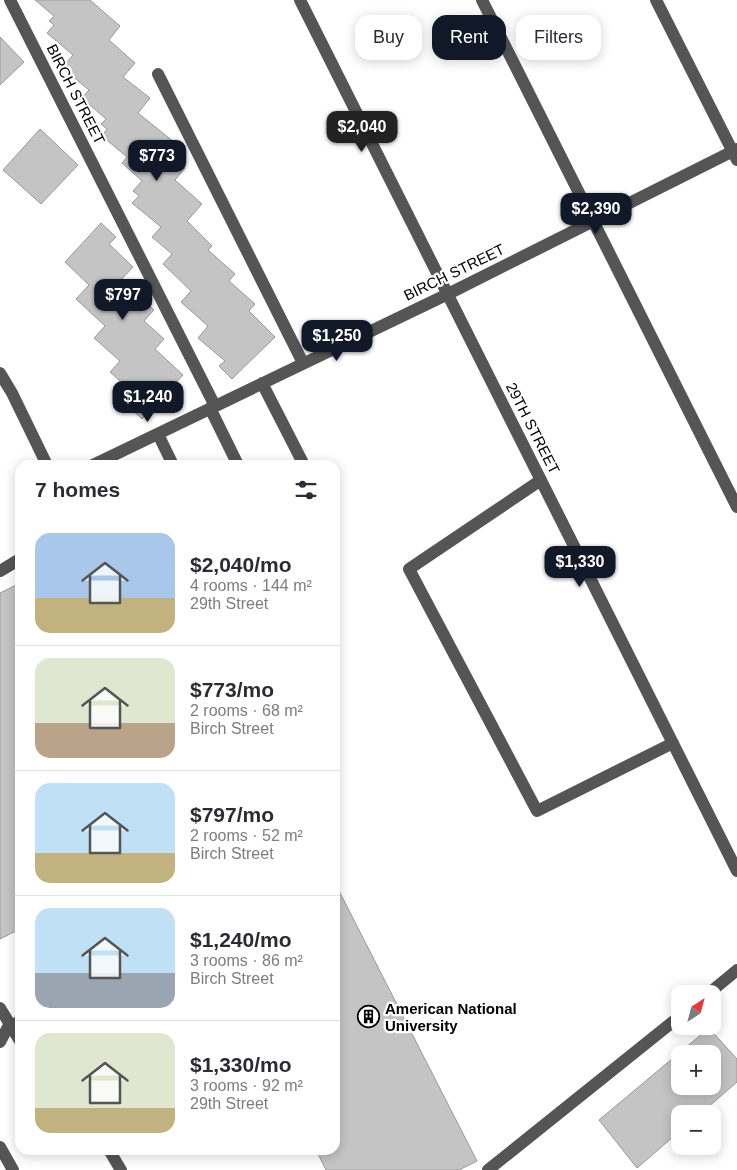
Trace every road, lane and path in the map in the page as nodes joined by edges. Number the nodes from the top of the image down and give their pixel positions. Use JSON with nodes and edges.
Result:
{"nodes":[{"id":1,"x":10,"y":0,"type":"edge"},
{"id":2,"x":300,"y":0,"type":"edge"},
{"id":3,"x":482,"y":0,"type":"edge"},
{"id":4,"x":656,"y":0,"type":"edge"},
{"id":5,"x":158,"y":74,"type":"dead end"},
{"id":6,"x":736,"y":153,"type":"edge"},
{"id":7,"x":594,"y":221,"type":"junction"},
{"id":8,"x":448,"y":294,"type":"junction"},
{"id":9,"x":303,"y":363,"type":"junction"},
{"id":10,"x":0,"y":373,"type":"edge"},
{"id":11,"x":262,"y":383,"type":"junction"},
{"id":12,"x":212,"y":407,"type":"junction"},
{"id":13,"x":158,"y":434,"type":"junction"},
{"id":14,"x":45,"y":460,"type":"edge"},
{"id":15,"x":103,"y":460,"type":"edge"},
{"id":16,"x":171,"y":460,"type":"edge"},
{"id":17,"x":236,"y":460,"type":"edge"},
{"id":18,"x":301,"y":460,"type":"edge"},
{"id":19,"x":541,"y":480,"type":"junction"},
{"id":20,"x":737,"y":508,"type":"edge"},
{"id":21,"x":15,"y":562,"type":"edge"},
{"id":22,"x":0,"y":571,"type":"edge"},
{"id":23,"x":673,"y":743,"type":"junction"},
{"id":24,"x":737,"y":870,"type":"edge"},
{"id":25,"x":737,"y":970,"type":"edge"},
{"id":26,"x":719,"y":985,"type":"edge"},
{"id":27,"x":0,"y":1008,"type":"edge"},
{"id":28,"x":671,"y":1023,"type":"edge"},
{"id":29,"x":15,"y":1024,"type":"edge"},
{"id":30,"x":0,"y":1042,"type":"edge"},
{"id":31,"x":0,"y":1147,"type":"edge"},
{"id":32,"x":112,"y":1155,"type":"edge"},
{"id":33,"x":13,"y":1170,"type":"edge"},
{"id":34,"x":121,"y":1170,"type":"edge"},
{"id":35,"x":488,"y":1170,"type":"edge"}],
"edges":[{"from":1,"to":12,"type":"street","name":"BIRCH STREET"},
{"from":2,"to":8,"type":"street","name":"29TH STREET"},
{"from":3,"to":7,"type":"street"},
{"from":4,"to":6,"type":"street"},
{"from":5,"to":9,"type":"street"},
{"from":6,"to":7,"type":"street","name":"BIRCH STREET"},
{"from":7,"to":8,"type":"street","name":"BIRCH STREET"},
{"from":7,"to":20,"type":"street"},
{"from":8,"to":9,"type":"street","name":"BIRCH STREET"},
{"from":8,"to":19,"type":"street","name":"29TH STREET"},
{"from":9,"to":11,"type":"street","name":"BIRCH STREET"},
{"from":10,"to":14,"type":"street"},
{"from":11,"to":12,"type":"street","name":"BIRCH STREET"},
{"from":11,"to":18,"type":"street"},
{"from":12,"to":13,"type":"street"},
{"from":12,"to":17,"type":"street"},
{"from":13,"to":15,"type":"street"},
{"from":13,"to":16,"type":"street"},
{"from":19,"to":23,"type":"street","name":"29TH STREET"},
{"from":19,"to":23,"type":"street"},
{"from":21,"to":22,"type":"street"},
{"from":23,"to":24,"type":"street","name":"29TH STREET"},
{"from":25,"to":26,"type":"street"},
{"from":27,"to":29,"type":"street"},
{"from":28,"to":35,"type":"street"},
{"from":29,"to":30,"type":"street"},
{"from":31,"to":33,"type":"street"},
{"from":32,"to":34,"type":"street"}]}
